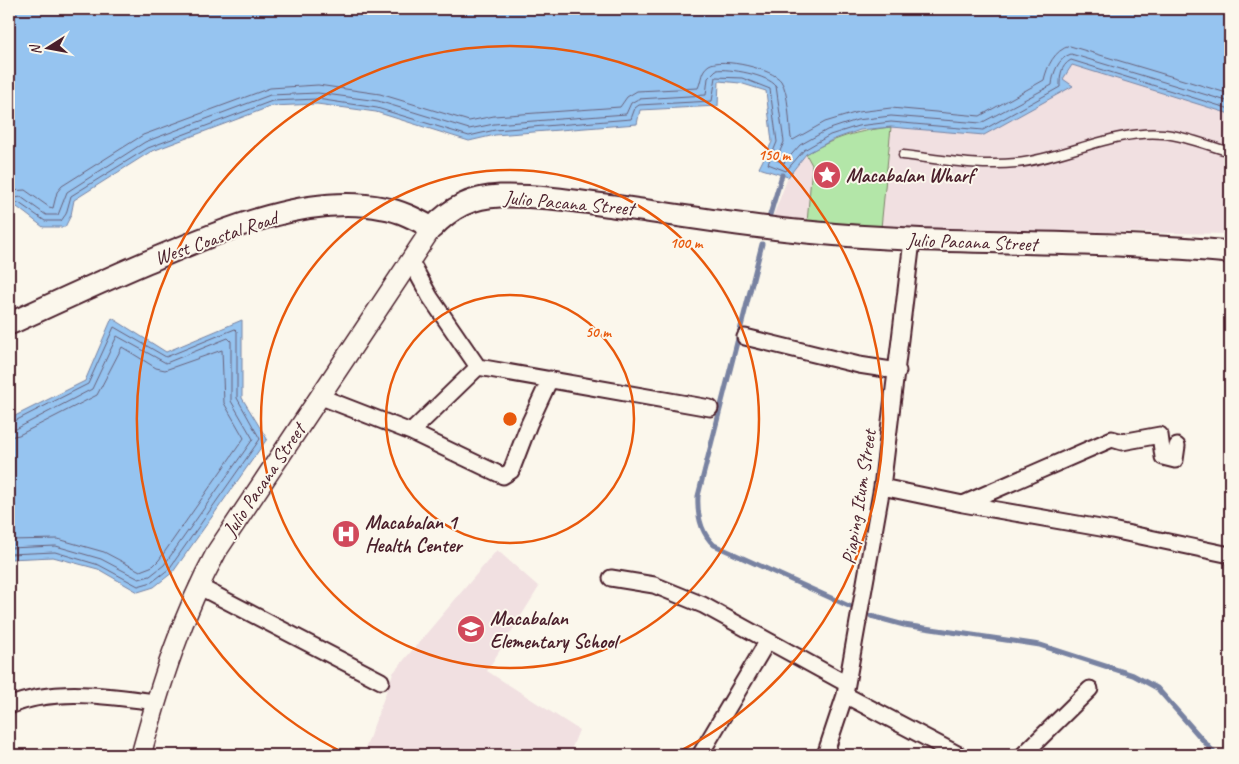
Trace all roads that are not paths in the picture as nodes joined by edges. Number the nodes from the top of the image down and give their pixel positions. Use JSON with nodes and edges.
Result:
{"nodes":[{"id":1,"x":1230,"y":152,"type":"edge"},
{"id":2,"x":902,"y":155,"type":"dead end"},
{"id":3,"x":432,"y":228,"type":"junction"},
{"id":4,"x":912,"y":240,"type":"junction"},
{"id":5,"x":1230,"y":252,"type":"edge"},
{"id":6,"x":411,"y":262,"type":"junction"},
{"id":7,"x":9,"y":324,"type":"edge"},
{"id":8,"x":745,"y":337,"type":"dead end"},
{"id":9,"x":478,"y":367,"type":"junction"},
{"id":10,"x":898,"y":371,"type":"junction"},
{"id":11,"x":550,"y":379,"type":"junction"},
{"id":12,"x":322,"y":396,"type":"junction"},
{"id":13,"x":710,"y":408,"type":"dead end"},
{"id":14,"x":410,"y":432,"type":"junction"},
{"id":15,"x":1177,"y":446,"type":"dead end"},
{"id":16,"x":882,"y":487,"type":"junction"},
{"id":17,"x":963,"y":504,"type":"junction"},
{"id":18,"x":1230,"y":556,"type":"edge"},
{"id":19,"x":611,"y":578,"type":"dead end"},
{"id":20,"x":198,"y":586,"type":"junction"},
{"id":21,"x":768,"y":642,"type":"junction"},
{"id":22,"x":381,"y":681,"type":"dead end"},
{"id":23,"x":846,"y":689,"type":"junction"},
{"id":24,"x":1090,"y":689,"type":"dead end"},
{"id":25,"x":156,"y":702,"type":"junction"},
{"id":26,"x":9,"y":706,"type":"edge"},
{"id":27,"x":141,"y":755,"type":"edge"},
{"id":28,"x":700,"y":755,"type":"edge"},
{"id":29,"x":826,"y":755,"type":"edge"},
{"id":30,"x":959,"y":755,"type":"edge"},
{"id":31,"x":1023,"y":755,"type":"edge"}],
"edges":[{"from":1,"to":2,"type":"lane"},
{"from":3,"to":4,"type":"main road","name":"Julio Pacana Street"},
{"from":3,"to":6,"type":"street","name":"Julio Pacana Street"},
{"from":3,"to":7,"type":"main road","name":"West Coastal Road"},
{"from":4,"to":5,"type":"main road","name":"Julio Pacana Street"},
{"from":4,"to":10,"type":"street","name":"Piaping Itum Street"},
{"from":6,"to":9,"type":"street"},
{"from":6,"to":12,"type":"street","name":"Julio Pacana Street"},
{"from":8,"to":10,"type":"street"},
{"from":9,"to":11,"type":"street"},
{"from":9,"to":14,"type":"street"},
{"from":10,"to":16,"type":"street","name":"Piaping Itum Street"},
{"from":11,"to":13,"type":"street"},
{"from":11,"to":14,"type":"street"},
{"from":12,"to":14,"type":"street"},
{"from":12,"to":20,"type":"street","name":"Julio Pacana Street"},
{"from":15,"to":17,"type":"street"},
{"from":16,"to":17,"type":"street"},
{"from":16,"to":23,"type":"street","name":"Piaping Itum Street"},
{"from":17,"to":18,"type":"street"},
{"from":19,"to":21,"type":"street"},
{"from":20,"to":22,"type":"street"},
{"from":20,"to":25,"type":"street","name":"Julio Pacana Street"},
{"from":21,"to":23,"type":"street"},
{"from":21,"to":28,"type":"street"},
{"from":23,"to":29,"type":"street","name":"Piaping Itum Street"},
{"from":23,"to":30,"type":"street"},
{"from":24,"to":31,"type":"street"},
{"from":25,"to":26,"type":"street"},
{"from":25,"to":27,"type":"street","name":"Julio Pacana Street"}]}
